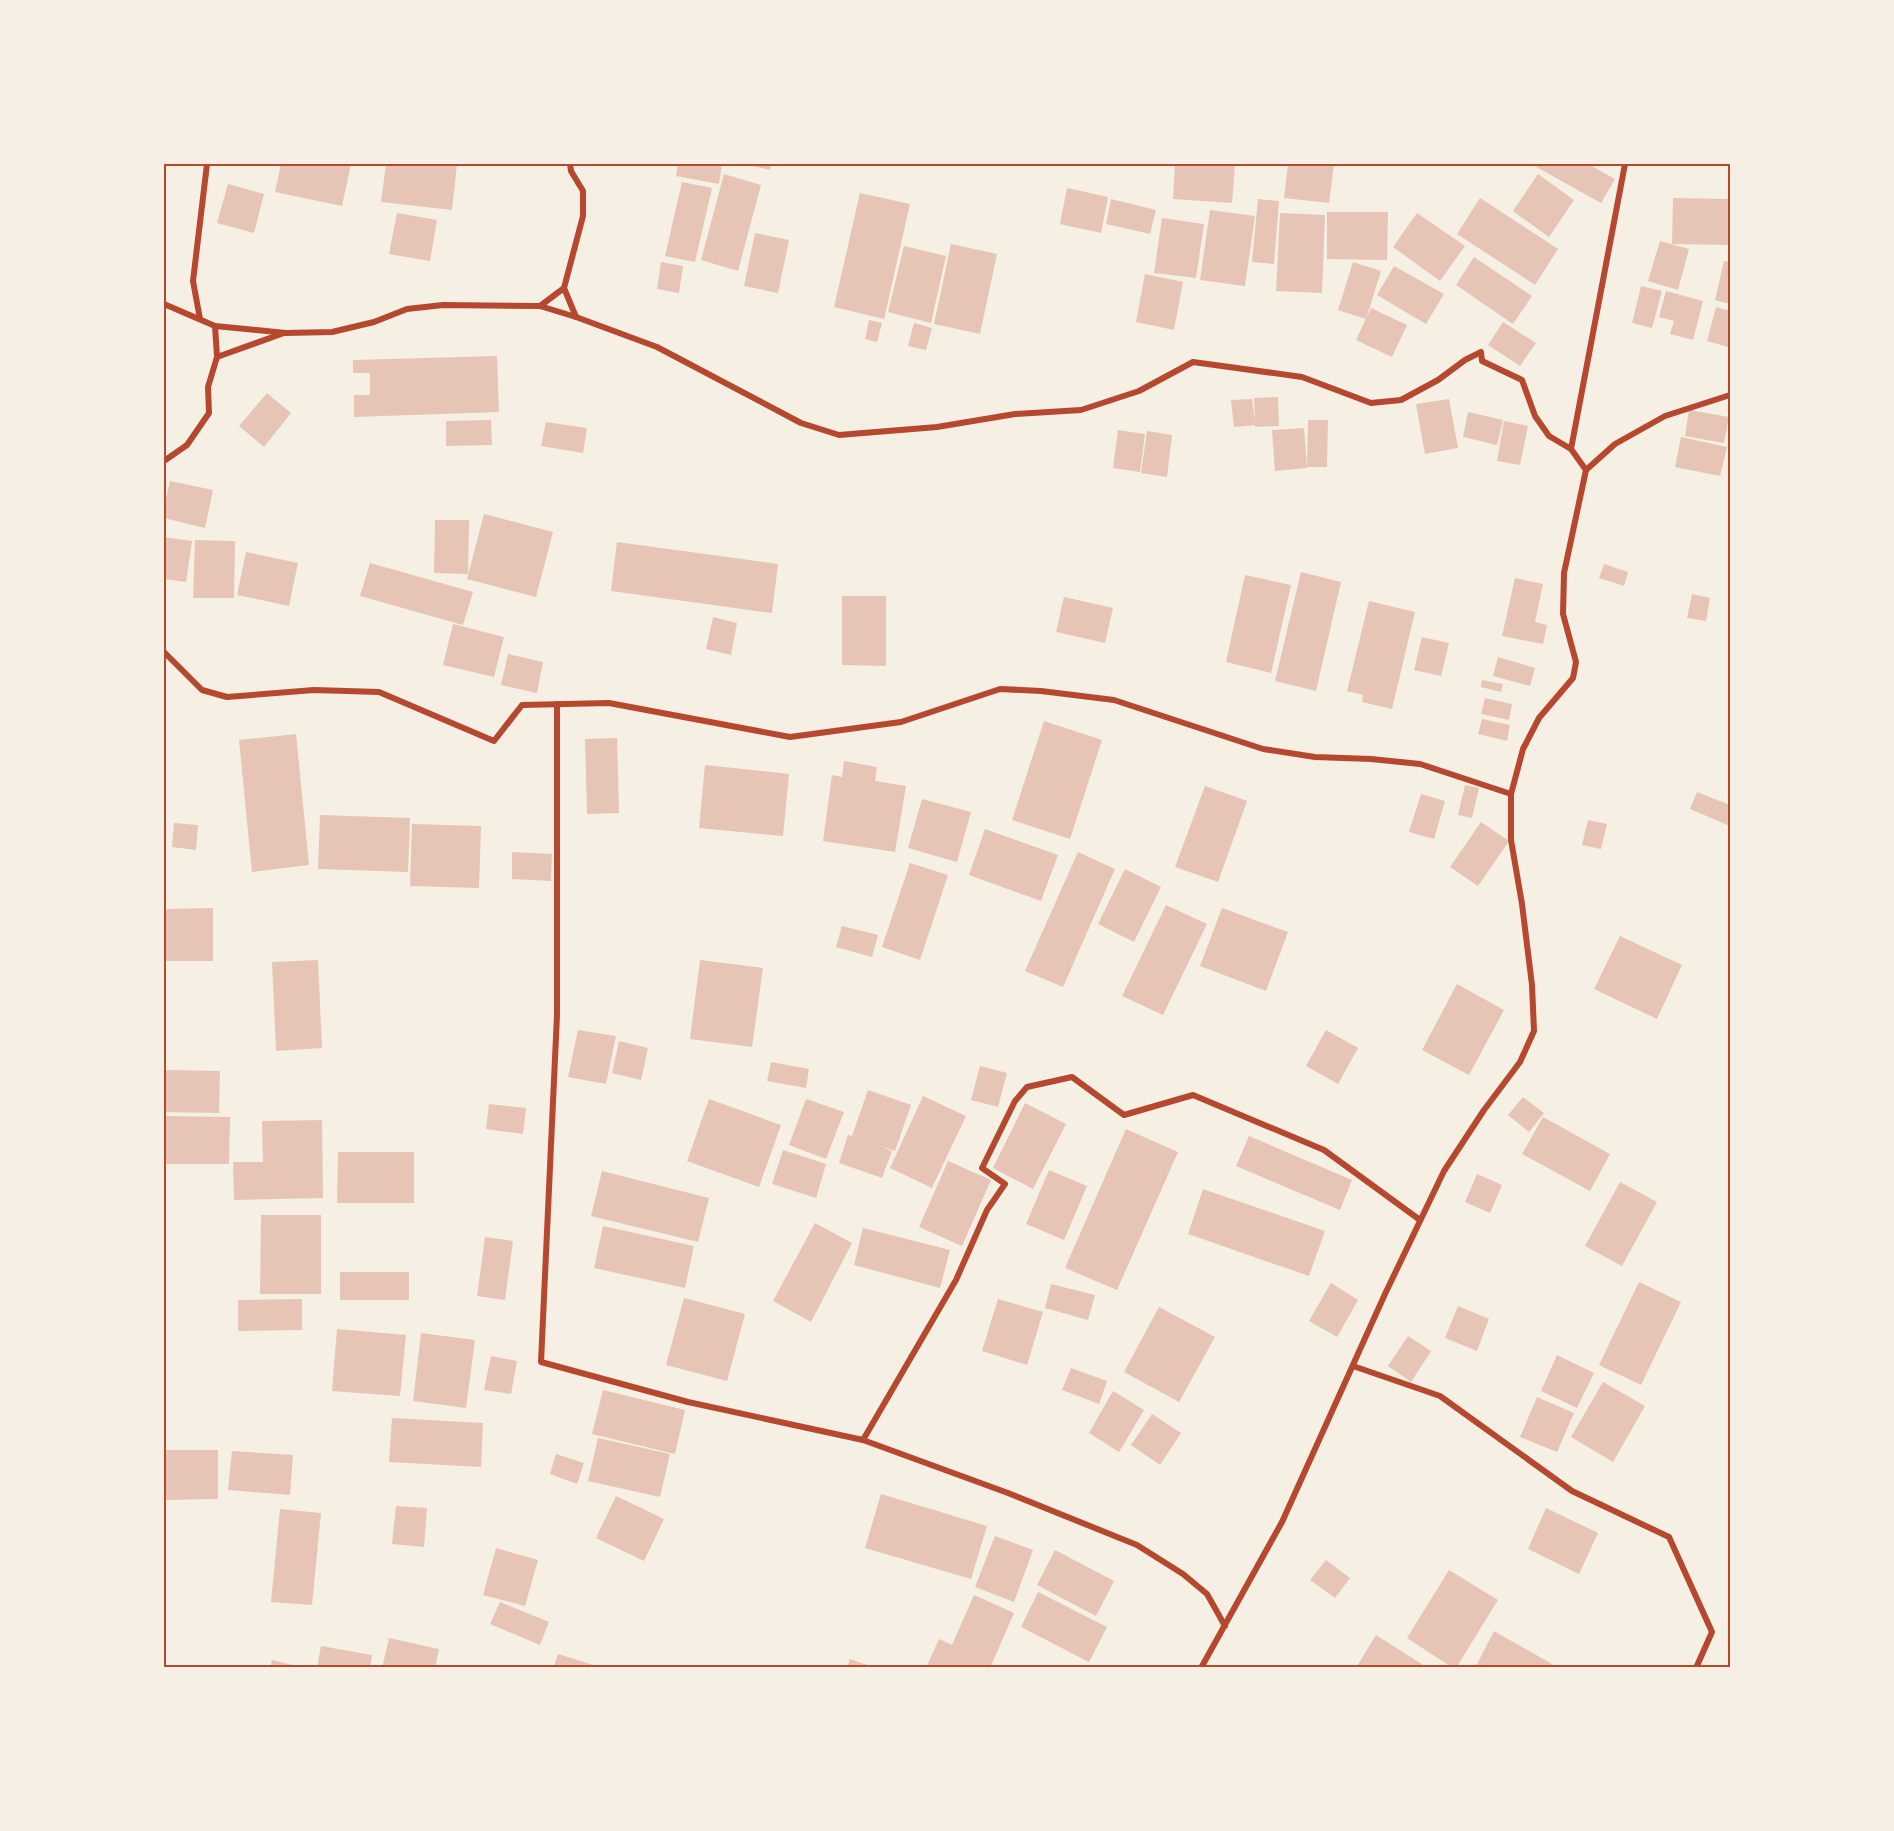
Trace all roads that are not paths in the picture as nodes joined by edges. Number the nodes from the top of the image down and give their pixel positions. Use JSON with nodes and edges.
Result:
{"nodes":[{"id":1,"x":207,"y":164,"type":"edge"},
{"id":2,"x":570,"y":164,"type":"edge"},
{"id":3,"x":1625,"y":164,"type":"edge"},
{"id":4,"x":564,"y":288,"type":"junction"},
{"id":5,"x":164,"y":304,"type":"edge"},
{"id":6,"x":540,"y":306,"type":"junction"},
{"id":7,"x":576,"y":317,"type":"junction"},
{"id":8,"x":200,"y":319,"type":"junction"},
{"id":9,"x":215,"y":326,"type":"junction"},
{"id":10,"x":286,"y":333,"type":"junction"},
{"id":11,"x":217,"y":357,"type":"junction"},
{"id":12,"x":1731,"y":395,"type":"edge"},
{"id":13,"x":1571,"y":449,"type":"junction"},
{"id":14,"x":164,"y":461,"type":"edge"},
{"id":15,"x":1586,"y":470,"type":"junction"},
{"id":16,"x":164,"y":652,"type":"edge"},
{"id":17,"x":557,"y":704,"type":"junction"},
{"id":18,"x":1511,"y":794,"type":"junction"},
{"id":19,"x":1420,"y":1220,"type":"junction"},
{"id":20,"x":1353,"y":1366,"type":"junction"},
{"id":21,"x":864,"y":1440,"type":"junction"},
{"id":22,"x":1225,"y":1626,"type":"junction"},
{"id":23,"x":1201,"y":1668,"type":"edge"},
{"id":24,"x":1696,"y":1668,"type":"edge"}],
"edges":[{"from":1,"to":8,"type":"street"},
{"from":2,"to":4,"type":"street"},
{"from":3,"to":13,"type":"street"},
{"from":4,"to":6,"type":"street"},
{"from":4,"to":7,"type":"street"},
{"from":5,"to":8,"type":"street"},
{"from":6,"to":7,"type":"street"},
{"from":6,"to":10,"type":"street"},
{"from":7,"to":13,"type":"street"},
{"from":8,"to":9,"type":"street"},
{"from":9,"to":10,"type":"street"},
{"from":9,"to":11,"type":"street"},
{"from":10,"to":11,"type":"street"},
{"from":11,"to":14,"type":"street"},
{"from":12,"to":15,"type":"street"},
{"from":13,"to":15,"type":"street"},
{"from":15,"to":18,"type":"street"},
{"from":16,"to":17,"type":"street"},
{"from":17,"to":18,"type":"street"},
{"from":17,"to":21,"type":"street"},
{"from":18,"to":19,"type":"street"},
{"from":19,"to":20,"type":"street"},
{"from":19,"to":21,"type":"street"},
{"from":20,"to":22,"type":"street"},
{"from":20,"to":24,"type":"street"},
{"from":21,"to":22,"type":"street"},
{"from":22,"to":23,"type":"street"}]}
